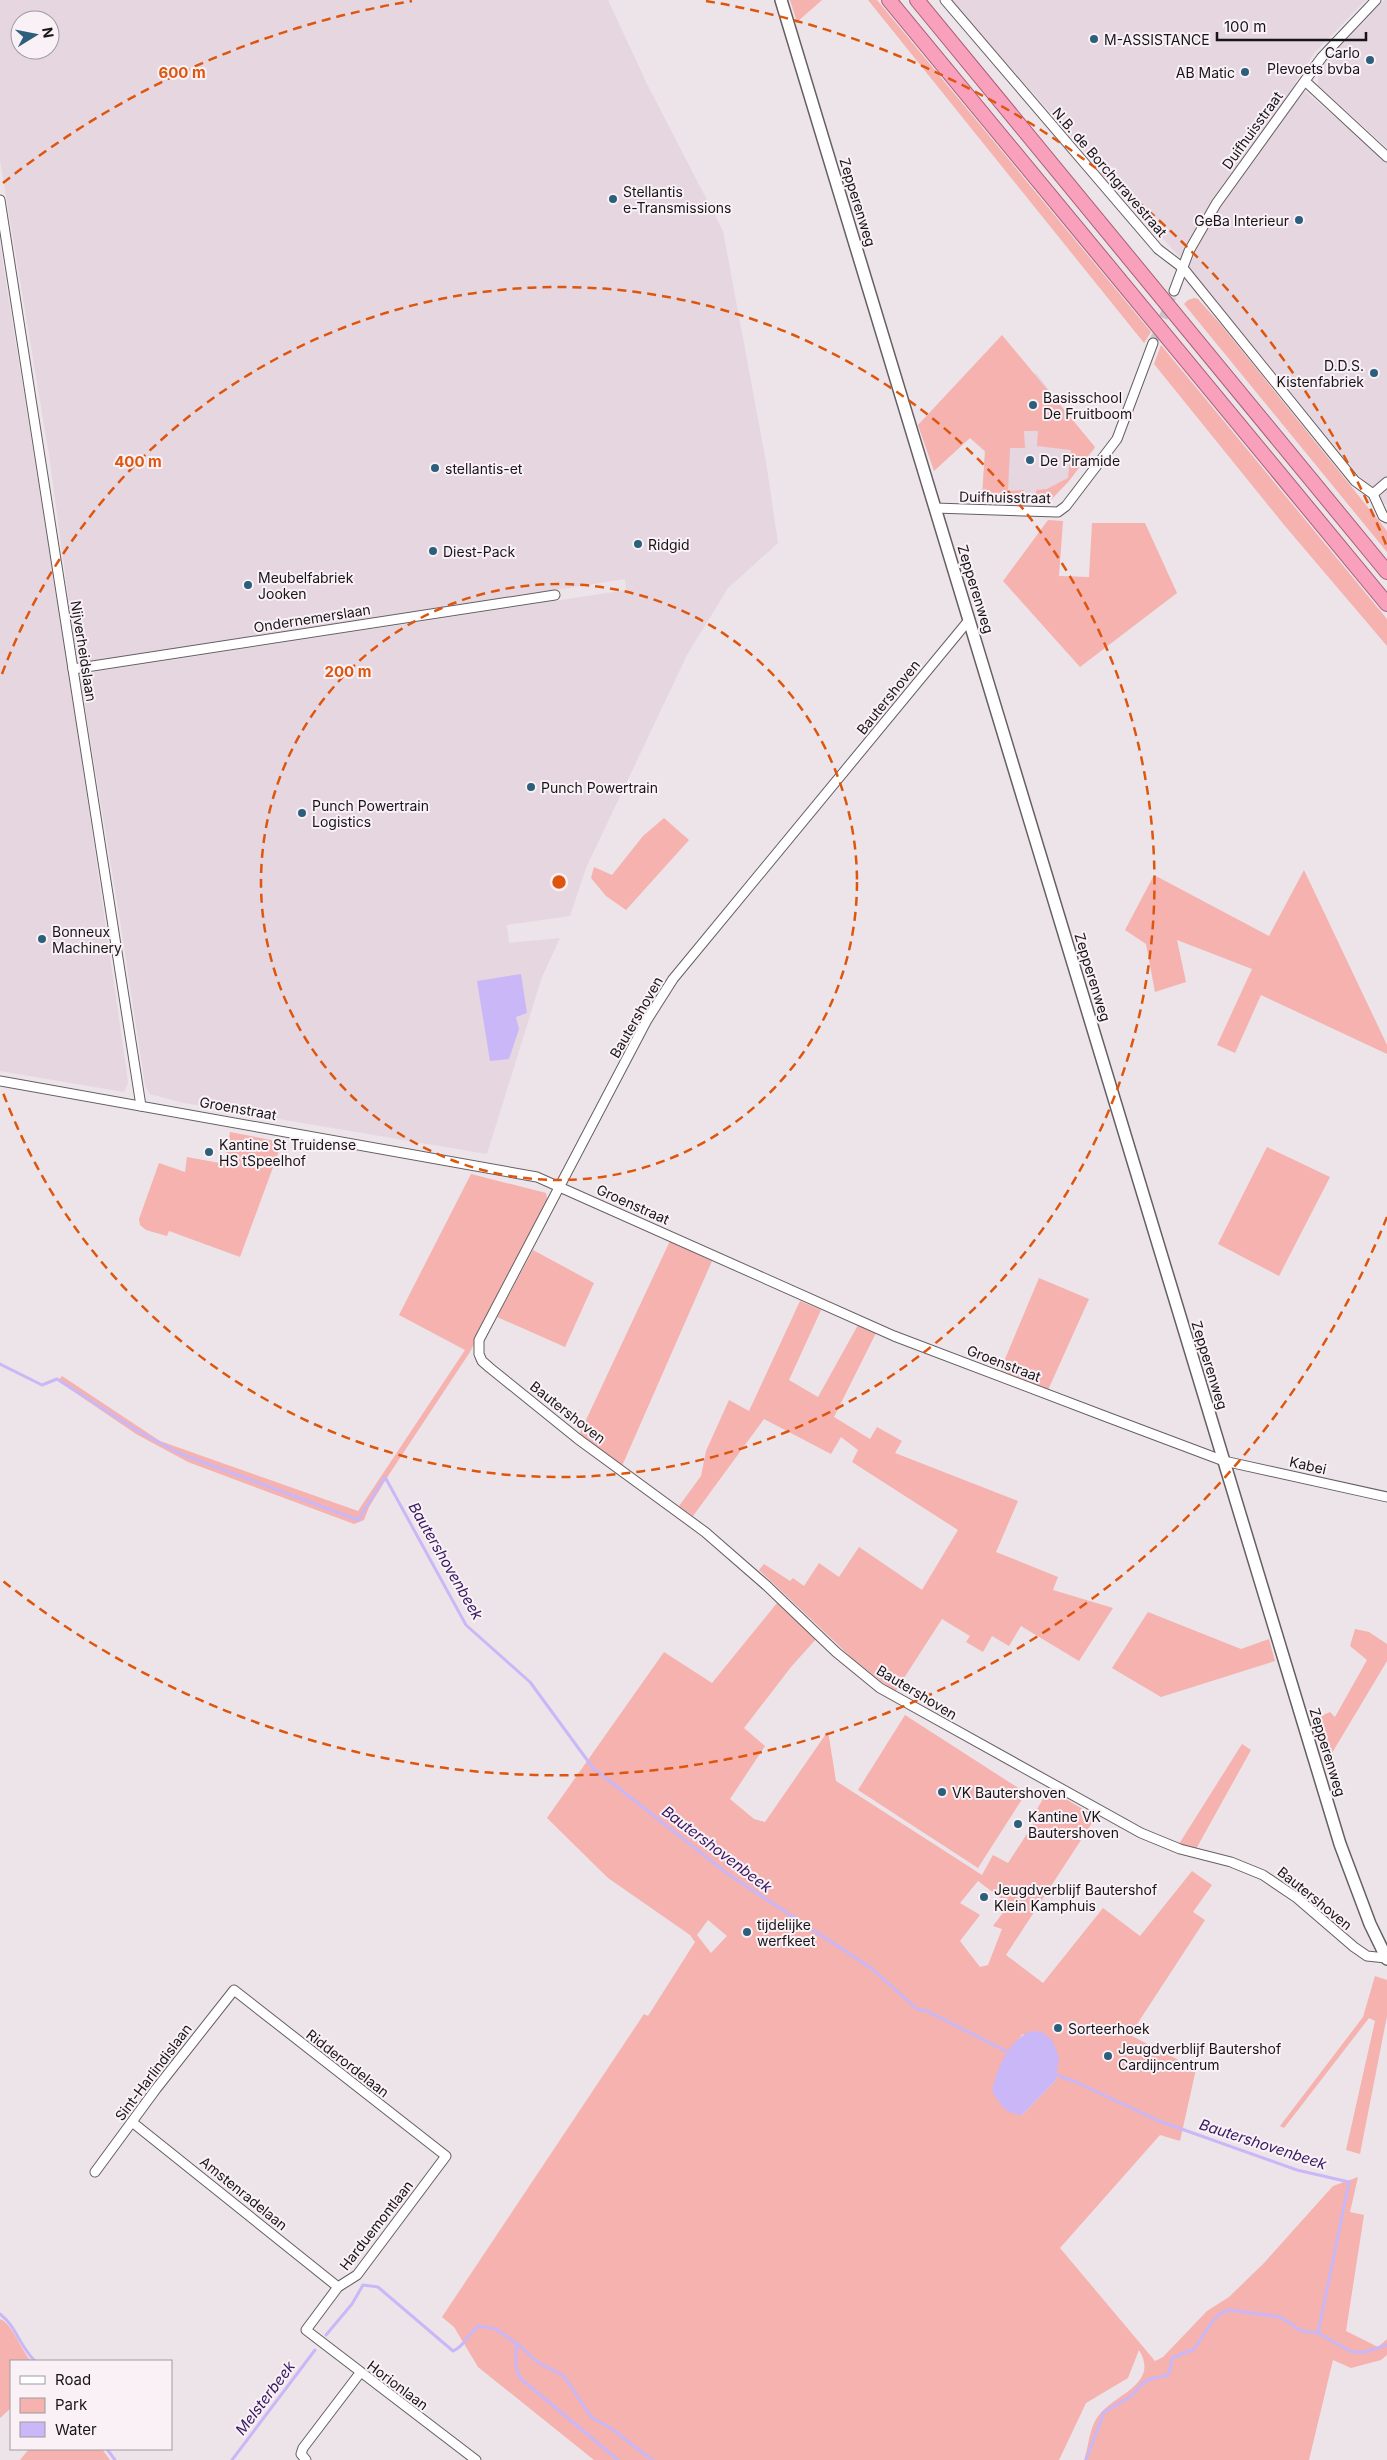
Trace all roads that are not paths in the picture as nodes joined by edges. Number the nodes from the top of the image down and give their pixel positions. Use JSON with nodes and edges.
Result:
{"nodes":[{"id":1,"x":781,"y":0,"type":"edge"},
{"id":2,"x":889,"y":0,"type":"edge"},
{"id":3,"x":917,"y":0,"type":"edge"},
{"id":4,"x":945,"y":0,"type":"edge"},
{"id":5,"x":1376,"y":0,"type":"edge"},
{"id":6,"x":1305,"y":81,"type":"junction"},
{"id":7,"x":1387,"y":157,"type":"edge"},
{"id":8,"x":0,"y":200,"type":"edge"},
{"id":9,"x":1183,"y":268,"type":"junction"},
{"id":10,"x":1174,"y":291,"type":"tunnel mouth"},
{"id":11,"x":1153,"y":343,"type":"tunnel mouth"},
{"id":12,"x":1387,"y":482,"type":"edge"},
{"id":13,"x":1373,"y":494,"type":"junction"},
{"id":14,"x":935,"y":508,"type":"junction"},
{"id":15,"x":1387,"y":518,"type":"edge"},
{"id":16,"x":1387,"y":572,"type":"edge"},
{"id":17,"x":555,"y":595,"type":"dead end"},
{"id":18,"x":1387,"y":604,"type":"edge"},
{"id":19,"x":969,"y":620,"type":"junction"},
{"id":20,"x":73,"y":669,"type":"junction"},
{"id":21,"x":0,"y":1081,"type":"edge"},
{"id":22,"x":141,"y":1106,"type":"junction"},
{"id":23,"x":561,"y":1187,"type":"junction"},
{"id":24,"x":1224,"y":1461,"type":"junction"},
{"id":25,"x":1387,"y":1497,"type":"edge"},
{"id":26,"x":1387,"y":1958,"type":"edge"},
{"id":27,"x":234,"y":1990,"type":"joint"},
{"id":28,"x":132,"y":2122,"type":"junction"},
{"id":29,"x":446,"y":2156,"type":"joint"},
{"id":30,"x":95,"y":2172,"type":"dead end"},
{"id":31,"x":338,"y":2287,"type":"junction"},
{"id":32,"x":306,"y":2330,"type":"joint"},
{"id":33,"x":360,"y":2373,"type":"junction"},
{"id":34,"x":304,"y":2457,"type":"edge"},
{"id":35,"x":476,"y":2460,"type":"edge"}],
"edges":[{"from":1,"to":14,"type":"street","name":"Zepperenweg"},
{"from":2,"to":18,"type":"highway"},
{"from":3,"to":16,"type":"highway"},
{"from":4,"to":9,"type":"street","name":"N.B. de Borchgravestraat"},
{"from":5,"to":6,"type":"street","name":"Duifhuisstraat"},
{"from":6,"to":7,"type":"street"},
{"from":6,"to":9,"type":"street","name":"Duifhuisstraat"},
{"from":8,"to":20,"type":"street","name":"Nijverheidslaan"},
{"from":9,"to":10,"type":"street","name":"Duifhuisstraat"},
{"from":9,"to":13,"type":"street","name":"N.B. de Borchgravestraat"},
{"from":11,"to":14,"type":"street","name":"Duifhuisstraat"},
{"from":12,"to":13,"type":"street"},
{"from":13,"to":15,"type":"street","name":"N.B. de Borchgravestraat"},
{"from":14,"to":19,"type":"street","name":"Zepperenweg"},
{"from":17,"to":20,"type":"street","name":"Ondernemerslaan"},
{"from":19,"to":23,"type":"street","name":"Bautershoven"},
{"from":19,"to":24,"type":"street","name":"Zepperenweg"},
{"from":20,"to":22,"type":"street","name":"Nijverheidslaan"},
{"from":21,"to":22,"type":"street","name":"Groenstraat"},
{"from":22,"to":23,"type":"street","name":"Groenstraat"},
{"from":23,"to":24,"type":"street","name":"Groenstraat"},
{"from":23,"to":26,"type":"street","name":"Bautershoven"},
{"from":24,"to":25,"type":"street","name":"Kabei"},
{"from":24,"to":26,"type":"street","name":"Zepperenweg"},
{"from":27,"to":28,"type":"street","name":"Sint-Harlindislaan"},
{"from":27,"to":29,"type":"street","name":"Ridderordelaan"},
{"from":28,"to":30,"type":"street","name":"Sint-Harlindislaan"},
{"from":28,"to":31,"type":"street","name":"Amstenradelaan"},
{"from":29,"to":31,"type":"street","name":"Harduemontlaan"},
{"from":31,"to":32,"type":"street","name":"Harduemontlaan"},
{"from":32,"to":33,"type":"street","name":"Horionlaan"},
{"from":33,"to":34,"type":"street"},
{"from":33,"to":35,"type":"street","name":"Horionlaan"}]}
